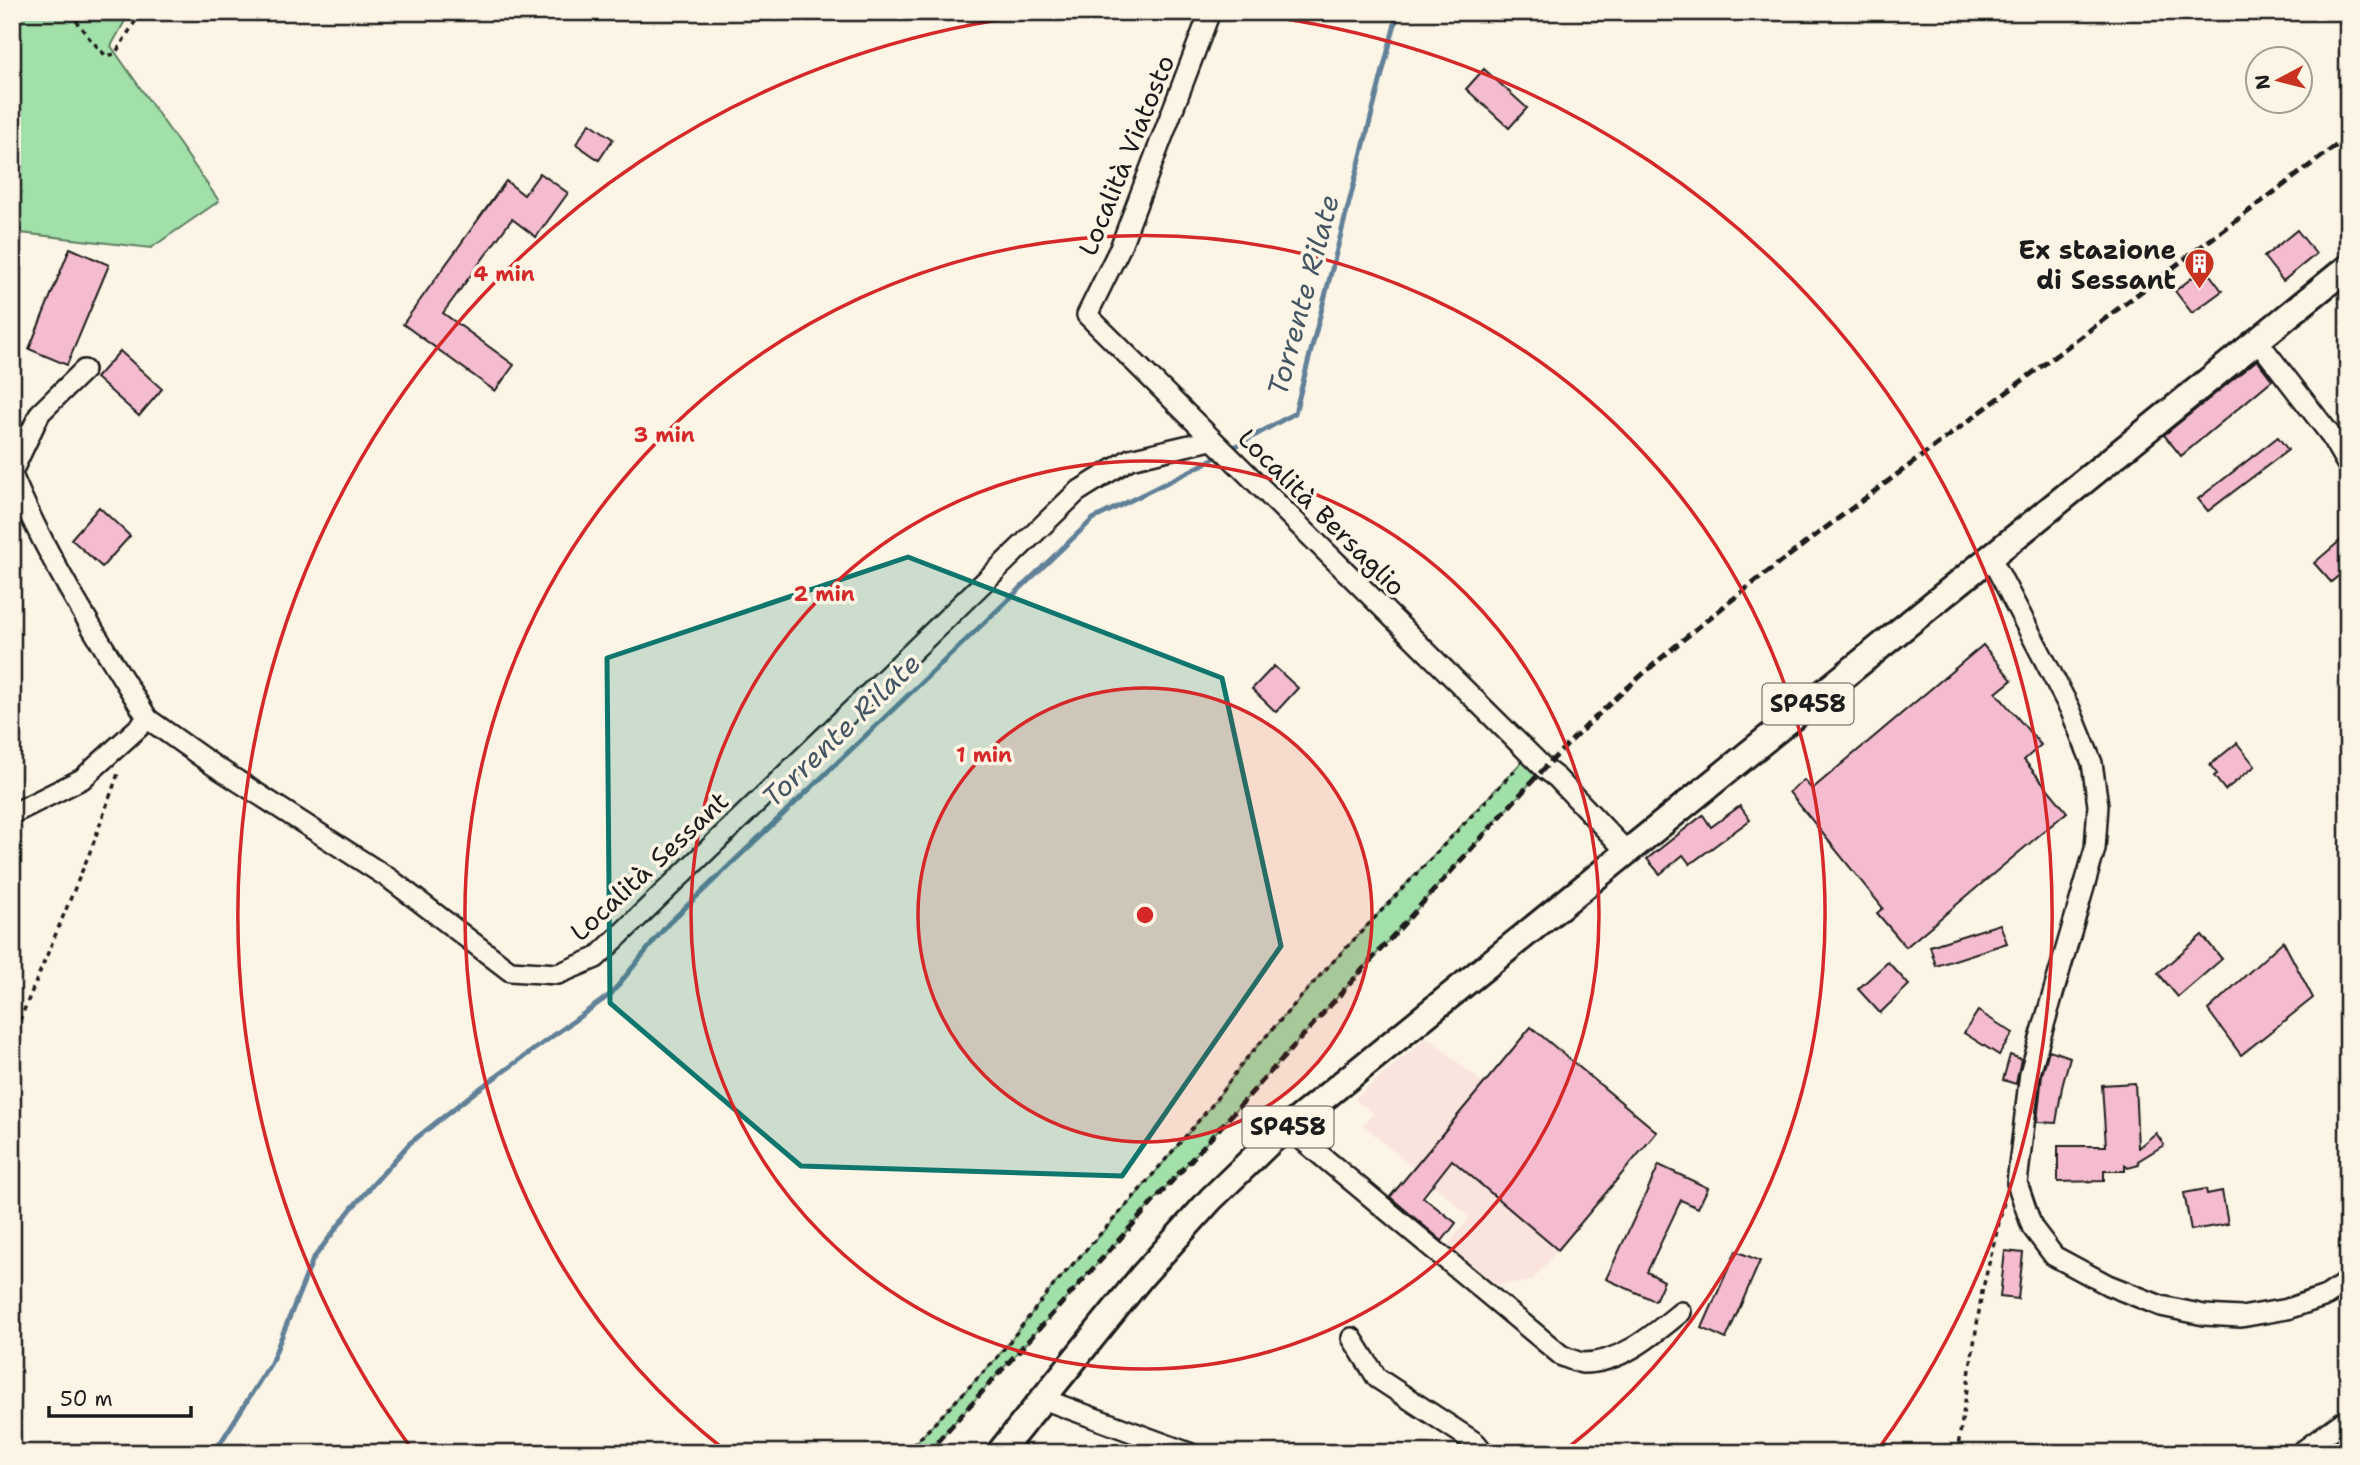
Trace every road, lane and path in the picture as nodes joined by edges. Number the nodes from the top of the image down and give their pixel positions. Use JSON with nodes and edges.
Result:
{"nodes":[{"id":1,"x":69,"y":12,"type":"edge"},
{"id":2,"x":141,"y":12,"type":"edge"},
{"id":3,"x":1210,"y":12,"type":"edge"},
{"id":4,"x":2348,"y":267,"type":"edge"},
{"id":5,"x":1087,"y":316,"type":"joint"},
{"id":6,"x":2257,"y":340,"type":"junction"},
{"id":7,"x":84,"y":370,"type":"dead end"},
{"id":8,"x":1214,"y":443,"type":"junction"},
{"id":9,"x":2348,"y":466,"type":"edge"},
{"id":10,"x":12,"y":474,"type":"edge"},
{"id":11,"x":1990,"y":556,"type":"junction"},
{"id":12,"x":148,"y":719,"type":"junction"},
{"id":13,"x":1526,"y":749,"type":"junction"},
{"id":14,"x":120,"y":769,"type":"dead end"},
{"id":15,"x":12,"y":814,"type":"edge"},
{"id":16,"x":1627,"y":852,"type":"junction"},
{"id":17,"x":12,"y":1039,"type":"edge"},
{"id":18,"x":1288,"y":1128,"type":"junction"},
{"id":19,"x":2017,"y":1183,"type":"junction"},
{"id":20,"x":2348,"y":1281,"type":"edge"},
{"id":21,"x":1681,"y":1312,"type":"dead end"},
{"id":22,"x":1352,"y":1338,"type":"dead end"},
{"id":23,"x":1043,"y":1399,"type":"junction"},
{"id":24,"x":2348,"y":1418,"type":"edge"},
{"id":25,"x":906,"y":1453,"type":"edge"},
{"id":26,"x":999,"y":1453,"type":"edge"},
{"id":27,"x":1189,"y":1453,"type":"edge"},
{"id":28,"x":1484,"y":1453,"type":"edge"},
{"id":29,"x":1957,"y":1453,"type":"edge"},
{"id":30,"x":2300,"y":1453,"type":"edge"}],
"edges":[{"from":1,"to":2,"type":"path"},
{"from":3,"to":5,"type":"street","name":"Località Viatosto"},
{"from":4,"to":6,"type":"main road","number":"SP458"},
{"from":5,"to":8,"type":"street","name":"Località Bersaglio"},
{"from":6,"to":9,"type":"street"},
{"from":6,"to":11,"type":"main road","number":"SP458"},
{"from":7,"to":10,"type":"street"},
{"from":8,"to":12,"type":"street","name":"Località Sessant"},
{"from":8,"to":13,"type":"street","name":"Località Bersaglio"},
{"from":10,"to":12,"type":"street"},
{"from":11,"to":16,"type":"main road","number":"SP458"},
{"from":11,"to":19,"type":"street"},
{"from":12,"to":15,"type":"street"},
{"from":13,"to":16,"type":"street","name":"Località Bersaglio"},
{"from":13,"to":25,"type":"path"},
{"from":14,"to":17,"type":"path"},
{"from":16,"to":18,"type":"main road","number":"SP458"},
{"from":18,"to":21,"type":"street"},
{"from":18,"to":23,"type":"main road","number":"SP458"},
{"from":19,"to":20,"type":"street"},
{"from":19,"to":29,"type":"path"},
{"from":22,"to":28,"type":"street"},
{"from":23,"to":26,"type":"main road","number":"SP458"},
{"from":23,"to":27,"type":"street"},
{"from":24,"to":30,"type":"street"}]}
